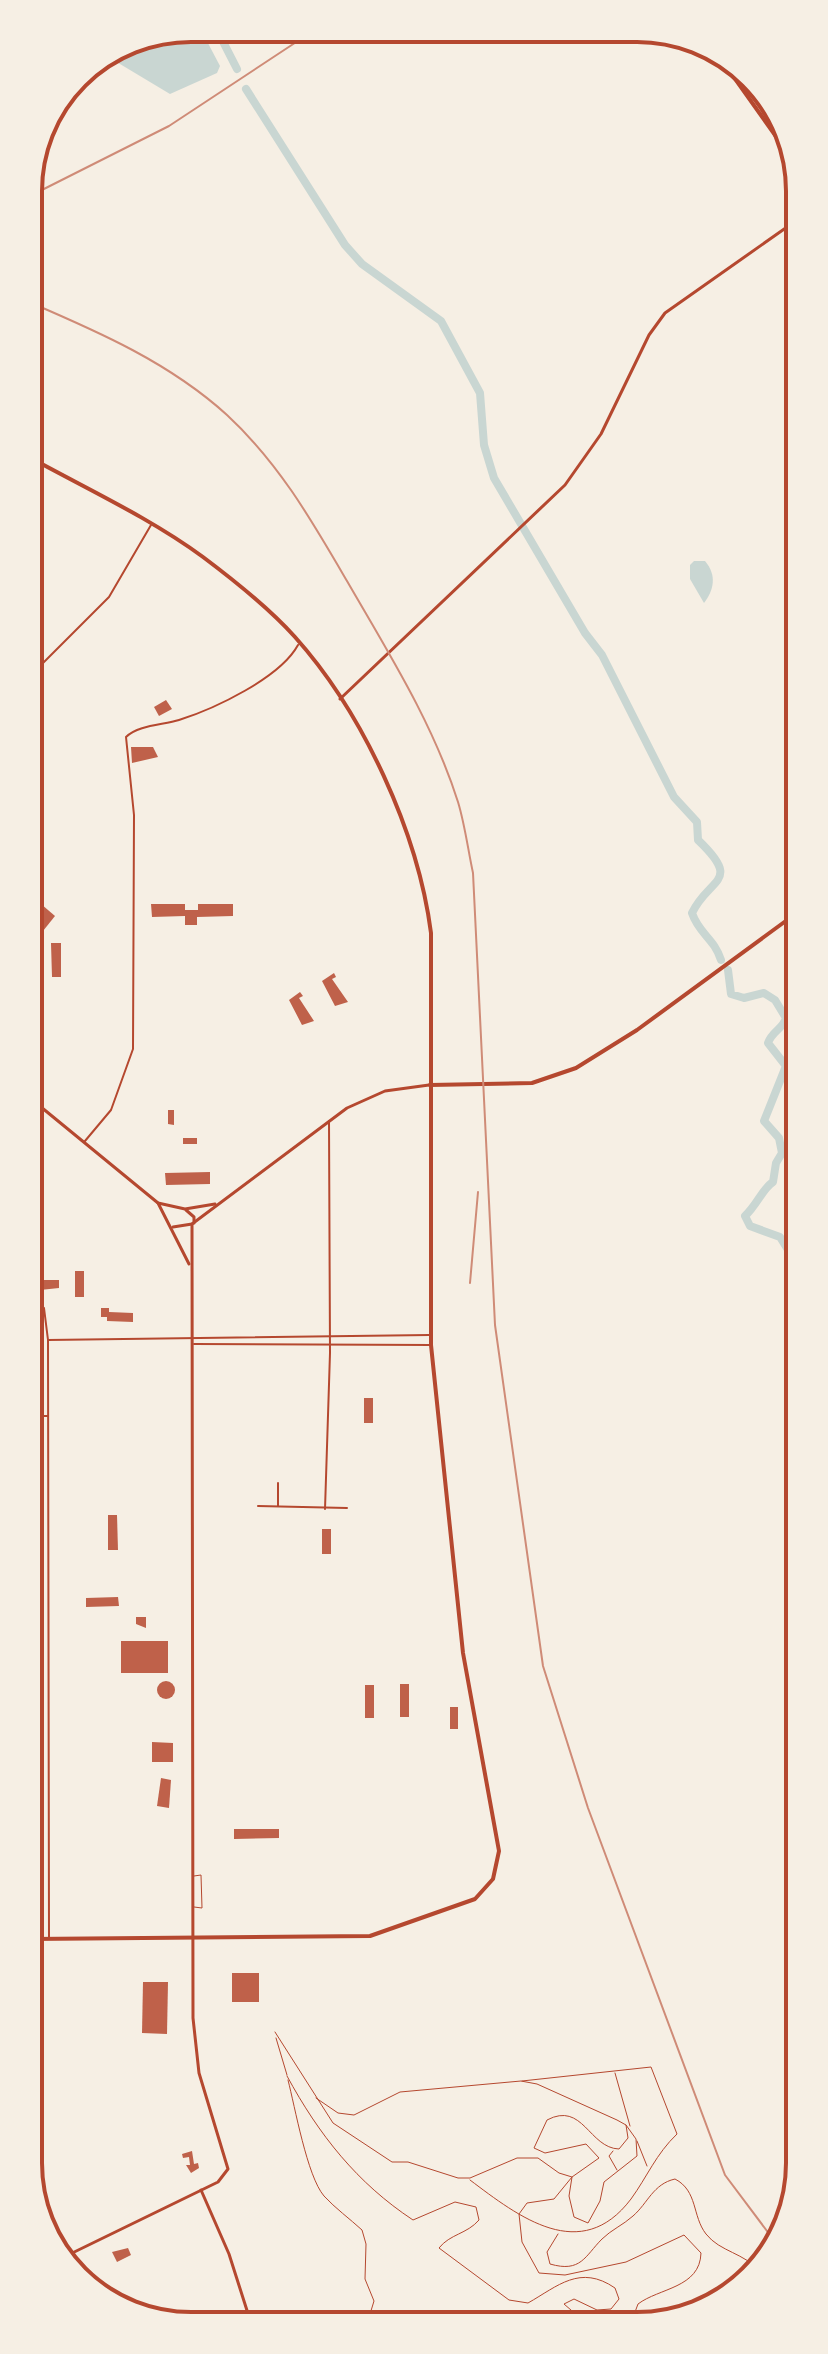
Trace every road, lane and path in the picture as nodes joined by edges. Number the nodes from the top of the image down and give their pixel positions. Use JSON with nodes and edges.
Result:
{"nodes":[{"id":1,"x":737,"y":81,"type":"edge"},
{"id":2,"x":775,"y":135,"type":"edge"},
{"id":3,"x":786,"y":228,"type":"edge"},
{"id":4,"x":42,"y":464,"type":"edge"},
{"id":5,"x":151,"y":525,"type":"junction"},
{"id":6,"x":299,"y":642,"type":"junction"},
{"id":7,"x":42,"y":664,"type":"edge"},
{"id":8,"x":340,"y":699,"type":"junction"},
{"id":9,"x":786,"y":921,"type":"edge"},
{"id":10,"x":430,"y":1085,"type":"junction"},
{"id":11,"x":42,"y":1108,"type":"edge"},
{"id":12,"x":329,"y":1120,"type":"junction"},
{"id":13,"x":84,"y":1142,"type":"junction"},
{"id":14,"x":218,"y":1202,"type":"junction"},
{"id":15,"x":158,"y":1203,"type":"junction"},
{"id":16,"x":177,"y":1209,"type":"junction"},
{"id":17,"x":185,"y":1209,"type":"junction"},
{"id":18,"x":193,"y":1224,"type":"junction"},
{"id":19,"x":171,"y":1225,"type":"junction"},
{"id":20,"x":190,"y":1268,"type":"junction"},
{"id":21,"x":42,"y":1306,"type":"edge"},
{"id":22,"x":430,"y":1335,"type":"junction"},
{"id":23,"x":330,"y":1336,"type":"junction"},
{"id":24,"x":48,"y":1340,"type":"junction"},
{"id":25,"x":190,"y":1340,"type":"junction"},
{"id":26,"x":330,"y":1345,"type":"junction"},
{"id":27,"x":431,"y":1345,"type":"junction"},
{"id":28,"x":42,"y":1416,"type":"edge"},
{"id":29,"x":48,"y":1416,"type":"junction"},
{"id":30,"x":278,"y":1483,"type":"dead end"},
{"id":31,"x":258,"y":1506,"type":"dead end"},
{"id":32,"x":278,"y":1507,"type":"junction"},
{"id":33,"x":347,"y":1508,"type":"dead end"},
{"id":34,"x":325,"y":1509,"type":"junction"},
{"id":35,"x":192,"y":1876,"type":"junction"},
{"id":36,"x":192,"y":1907,"type":"junction"},
{"id":37,"x":192,"y":1938,"type":"junction"},
{"id":38,"x":42,"y":1939,"type":"edge"},
{"id":39,"x":49,"y":1939,"type":"junction"},
{"id":40,"x":614,"y":2070,"type":"junction"},
{"id":41,"x":287,"y":2076,"type":"junction"},
{"id":42,"x":521,"y":2081,"type":"junction"},
{"id":43,"x":313,"y":2096,"type":"junction"},
{"id":44,"x":213,"y":2100,"type":"dead end"},
{"id":45,"x":207,"y":2102,"type":"junction"},
{"id":46,"x":626,"y":2125,"type":"junction"},
{"id":47,"x":631,"y":2127,"type":"junction"},
{"id":48,"x":636,"y":2139,"type":"junction"},
{"id":49,"x":614,"y":2149,"type":"junction"},
{"id":50,"x":648,"y":2168,"type":"junction"},
{"id":51,"x":618,"y":2171,"type":"junction"},
{"id":52,"x":572,"y":2177,"type":"junction"},
{"id":53,"x":468,"y":2178,"type":"junction"},
{"id":54,"x":201,"y":2190,"type":"junction"},
{"id":55,"x":519,"y":2214,"type":"junction"},
{"id":56,"x":560,"y":2233,"type":"junction"},
{"id":57,"x":72,"y":2253,"type":"edge"},
{"id":58,"x":750,"y":2260,"type":"edge"},
{"id":59,"x":247,"y":2312,"type":"edge"},
{"id":60,"x":368,"y":2312,"type":"edge"},
{"id":61,"x":573,"y":2312,"type":"edge"},
{"id":62,"x":635,"y":2312,"type":"edge"}],
"edges":[{"from":1,"to":2,"type":"main road"},
{"from":3,"to":8,"type":"street"},
{"from":4,"to":5,"type":"main road"},
{"from":5,"to":6,"type":"main road"},
{"from":5,"to":7,"type":"street"},
{"from":6,"to":8,"type":"main road"},
{"from":6,"to":13,"type":"street"},
{"from":8,"to":10,"type":"main road"},
{"from":9,"to":10,"type":"main road"},
{"from":10,"to":12,"type":"street"},
{"from":10,"to":22,"type":"main road"},
{"from":11,"to":13,"type":"street"},
{"from":12,"to":14,"type":"street"},
{"from":12,"to":23,"type":"street"},
{"from":13,"to":15,"type":"street"},
{"from":14,"to":17,"type":"street"},
{"from":14,"to":18,"type":"street"},
{"from":15,"to":16,"type":"street"},
{"from":15,"to":19,"type":"street"},
{"from":16,"to":17,"type":"street"},
{"from":16,"to":19,"type":"street"},
{"from":17,"to":18,"type":"street"},
{"from":18,"to":19,"type":"street"},
{"from":18,"to":20,"type":"street"},
{"from":19,"to":20,"type":"street"},
{"from":20,"to":25,"type":"street"},
{"from":21,"to":24,"type":"street"},
{"from":22,"to":23,"type":"street"},
{"from":22,"to":27,"type":"main road"},
{"from":23,"to":25,"type":"street"},
{"from":23,"to":26,"type":"street"},
{"from":24,"to":25,"type":"street"},
{"from":24,"to":29,"type":"street"},
{"from":25,"to":26,"type":"street"},
{"from":25,"to":35,"type":"street"},
{"from":26,"to":27,"type":"street"},
{"from":26,"to":34,"type":"street"},
{"from":27,"to":37,"type":"main road"},
{"from":28,"to":29,"type":"street"},
{"from":29,"to":39,"type":"street"},
{"from":30,"to":32,"type":"street"},
{"from":31,"to":32,"type":"street"},
{"from":32,"to":34,"type":"street"},
{"from":33,"to":34,"type":"street"},
{"from":35,"to":36,"type":"street"},
{"from":35,"to":36,"type":"lane"},
{"from":36,"to":37,"type":"street"},
{"from":37,"to":39,"type":"main road"},
{"from":37,"to":45,"type":"street"},
{"from":38,"to":39,"type":"main road"},
{"from":40,"to":42,"type":"path"},
{"from":40,"to":47,"type":"path"},
{"from":40,"to":50,"type":"path"},
{"from":41,"to":43,"type":"path"},
{"from":41,"to":60,"type":"path"},
{"from":41,"to":61,"type":"path"},
{"from":42,"to":43,"type":"path"},
{"from":42,"to":46,"type":"path"},
{"from":43,"to":53,"type":"path"},
{"from":44,"to":45,"type":"street"},
{"from":45,"to":54,"type":"street"},
{"from":46,"to":47,"type":"path"},
{"from":46,"to":49,"type":"path"},
{"from":47,"to":48,"type":"path"},
{"from":48,"to":50,"type":"path"},
{"from":48,"to":51,"type":"path"},
{"from":49,"to":51,"type":"path"},
{"from":49,"to":52,"type":"path"},
{"from":50,"to":56,"type":"path"},
{"from":51,"to":52,"type":"path"},
{"from":52,"to":53,"type":"path"},
{"from":52,"to":55,"type":"path"},
{"from":53,"to":55,"type":"path"},
{"from":54,"to":57,"type":"street"},
{"from":54,"to":59,"type":"street"},
{"from":55,"to":56,"type":"path"},
{"from":55,"to":62,"type":"path"},
{"from":56,"to":58,"type":"path"}]}
